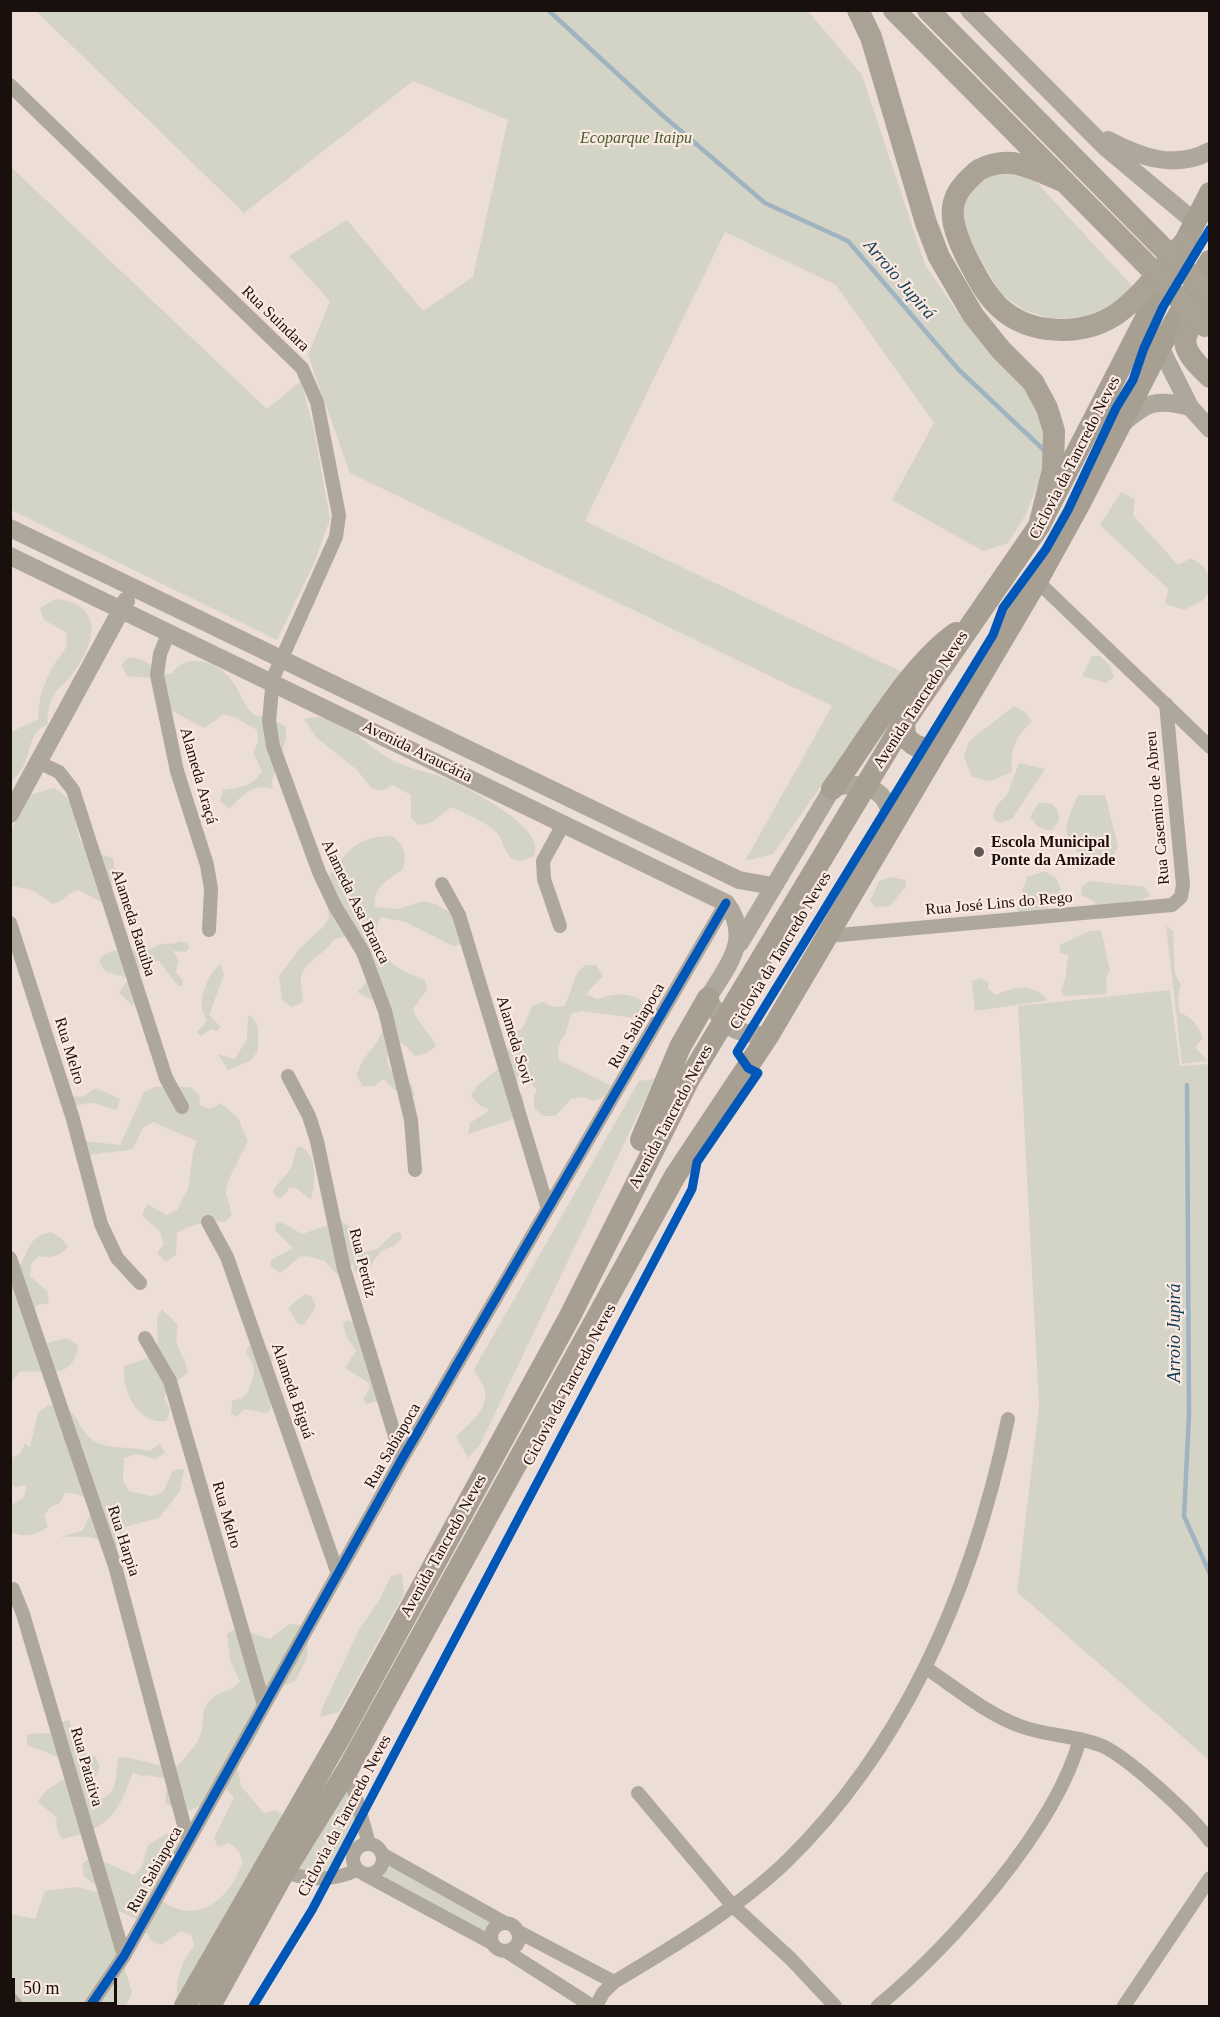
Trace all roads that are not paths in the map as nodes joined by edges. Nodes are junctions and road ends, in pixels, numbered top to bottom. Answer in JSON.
{"nodes":[{"id":1,"x":858,"y":10,"type":"edge"},
{"id":2,"x":894,"y":10,"type":"edge"},
{"id":3,"x":928,"y":10,"type":"edge"},
{"id":4,"x":969,"y":10,"type":"edge"},
{"id":5,"x":10,"y":85,"type":"edge"},
{"id":6,"x":1090,"y":130,"type":"junction"},
{"id":7,"x":1209,"y":151,"type":"edge"},
{"id":8,"x":1065,"y":182,"type":"junction"},
{"id":9,"x":1209,"y":193,"type":"edge"},
{"id":10,"x":1194,"y":222,"type":"junction"},
{"id":11,"x":1184,"y":243,"type":"junction"},
{"id":12,"x":1209,"y":261,"type":"edge"},
{"id":13,"x":1209,"y":296,"type":"edge"},
{"id":14,"x":1207,"y":328,"type":"edge"},
{"id":15,"x":1160,"y":348,"type":"junction"},
{"id":16,"x":1209,"y":377,"type":"edge"},
{"id":17,"x":1190,"y":407,"type":"junction"},
{"id":18,"x":1118,"y":428,"type":"junction"},
{"id":19,"x":1209,"y":429,"type":"edge"},
{"id":20,"x":1039,"y":525,"type":"junction"},
{"id":21,"x":10,"y":528,"type":"edge"},
{"id":22,"x":10,"y":556,"type":"edge"},
{"id":23,"x":1037,"y":581,"type":"junction"},
{"id":24,"x":132,"y":589,"type":"junction"},
{"id":25,"x":121,"y":610,"type":"junction"},
{"id":26,"x":972,"y":622,"type":"junction"},
{"id":27,"x":169,"y":632,"type":"junction"},
{"id":28,"x":281,"y":655,"type":"junction"},
{"id":29,"x":272,"y":682,"type":"junction"},
{"id":30,"x":1166,"y":704,"type":"junction"},
{"id":31,"x":904,"y":722,"type":"junction"},
{"id":32,"x":939,"y":747,"type":"junction"},
{"id":33,"x":1209,"y":747,"type":"edge"},
{"id":34,"x":38,"y":762,"type":"junction"},
{"id":35,"x":865,"y":786,"type":"junction"},
{"id":36,"x":832,"y":789,"type":"junction"},
{"id":37,"x":10,"y":814,"type":"edge"},
{"id":38,"x":564,"y":823,"type":"junction"},
{"id":39,"x":893,"y":825,"type":"junction"},
{"id":40,"x":442,"y":884,"type":"dead end"},
{"id":41,"x":772,"y":886,"type":"junction"},
{"id":42,"x":726,"y":903,"type":"junction"},
{"id":43,"x":1172,"y":905,"type":"joint"},
{"id":44,"x":10,"y":924,"type":"edge"},
{"id":45,"x":560,"y":926,"type":"dead end"},
{"id":46,"x":209,"y":930,"type":"dead end"},
{"id":47,"x":828,"y":936,"type":"junction"},
{"id":48,"x":735,"y":953,"type":"junction"},
{"id":49,"x":708,"y":998,"type":"junction"},
{"id":50,"x":722,"y":1023,"type":"junction"},
{"id":51,"x":768,"y":1036,"type":"junction"},
{"id":52,"x":288,"y":1076,"type":"dead end"},
{"id":53,"x":182,"y":1107,"type":"dead end"},
{"id":54,"x":415,"y":1170,"type":"dead end"},
{"id":55,"x":548,"y":1209,"type":"junction"},
{"id":56,"x":208,"y":1222,"type":"dead end"},
{"id":57,"x":602,"y":1254,"type":"junction"},
{"id":58,"x":10,"y":1258,"type":"edge"},
{"id":59,"x":140,"y":1283,"type":"dead end"},
{"id":60,"x":145,"y":1338,"type":"dead end"},
{"id":61,"x":1008,"y":1419,"type":"dead end"},
{"id":62,"x":402,"y":1459,"type":"junction"},
{"id":63,"x":338,"y":1574,"type":"junction"},
{"id":64,"x":13,"y":1589,"type":"dead end"},
{"id":65,"x":926,"y":1668,"type":"junction"},
{"id":66,"x":264,"y":1705,"type":"junction"},
{"id":67,"x":1080,"y":1740,"type":"junction"},
{"id":68,"x":348,"y":1769,"type":"junction"},
{"id":69,"x":638,"y":1793,"type":"dead end"},
{"id":70,"x":188,"y":1840,"type":"junction"},
{"id":71,"x":1209,"y":1841,"type":"edge"},
{"id":72,"x":369,"y":1844,"type":"junction"},
{"id":73,"x":382,"y":1854,"type":"junction"},
{"id":74,"x":284,"y":1872,"type":"junction"},
{"id":75,"x":360,"y":1872,"type":"junction"},
{"id":76,"x":1209,"y":1878,"type":"edge"},
{"id":77,"x":732,"y":1905,"type":"junction"},
{"id":78,"x":506,"y":1923,"type":"junction"},
{"id":79,"x":518,"y":1931,"type":"junction"},
{"id":80,"x":492,"y":1943,"type":"junction"},
{"id":81,"x":506,"y":1950,"type":"junction"},
{"id":82,"x":124,"y":1956,"type":"junction"},
{"id":83,"x":614,"y":1982,"type":"junction"},
{"id":84,"x":10,"y":1998,"type":"edge"},
{"id":85,"x":17,"y":2007,"type":"edge"},
{"id":86,"x":90,"y":2007,"type":"edge"},
{"id":87,"x":185,"y":2007,"type":"edge"},
{"id":88,"x":210,"y":2007,"type":"edge"},
{"id":89,"x":594,"y":2007,"type":"edge"},
{"id":90,"x":836,"y":2007,"type":"edge"},
{"id":91,"x":878,"y":2007,"type":"edge"},
{"id":92,"x":1124,"y":2007,"type":"edge"}],
"edges":[{"from":1,"to":20,"type":"highway"},
{"from":2,"to":8,"type":"highway"},
{"from":3,"to":13,"type":"highway","bridge":true},
{"from":4,"to":6,"type":"street"},
{"from":5,"to":28,"type":"street","name":"Rua Suindara"},
{"from":6,"to":7,"type":"street"},
{"from":6,"to":10,"type":"street"},
{"from":8,"to":11,"type":"highway"},
{"from":8,"to":14,"type":"highway","bridge":true},
{"from":9,"to":10,"type":"main road","name":"Avenida Tancredo Neves"},
{"from":10,"to":11,"type":"main road","name":"Avenida Tancredo Neves"},
{"from":11,"to":20,"type":"main road","name":"Avenida Tancredo Neves"},
{"from":12,"to":15,"type":"main road","name":"Avenida Tancredo Neves"},
{"from":13,"to":16,"type":"highway"},
{"from":15,"to":17,"type":"street"},
{"from":15,"to":18,"type":"main road","name":"Avenida Tancredo Neves"},
{"from":17,"to":18,"type":"street"},
{"from":17,"to":19,"type":"street"},
{"from":18,"to":23,"type":"main road","name":"Avenida Tancredo Neves"},
{"from":20,"to":26,"type":"main road","name":"Avenida Tancredo Neves"},
{"from":21,"to":24,"type":"street","name":"Avenida Araucária"},
{"from":22,"to":25,"type":"street","name":"Avenida Araucária"},
{"from":23,"to":30,"type":"street"},
{"from":23,"to":32,"type":"main road","name":"Avenida Tancredo Neves"},
{"from":24,"to":25,"type":"street"},
{"from":24,"to":28,"type":"street","name":"Avenida Araucária"},
{"from":25,"to":27,"type":"street","name":"Avenida Araucária"},
{"from":25,"to":34,"type":"street"},
{"from":26,"to":31,"type":"main road","name":"Avenida Tancredo Neves"},
{"from":26,"to":36,"type":"main road"},
{"from":27,"to":29,"type":"street","name":"Avenida Araucária"},
{"from":27,"to":46,"type":"street","name":"Alameda Araçá"},
{"from":28,"to":29,"type":"street","name":"Alameda Asa Branca"},
{"from":28,"to":41,"type":"street","name":"Avenida Araucária"},
{"from":29,"to":38,"type":"street","name":"Avenida Araucária"},
{"from":29,"to":54,"type":"street","name":"Alameda Asa Branca"},
{"from":30,"to":33,"type":"street"},
{"from":30,"to":43,"type":"street","name":"Rua Casemiro de Abreu"},
{"from":31,"to":32,"type":"main road"},
{"from":31,"to":35,"type":"main road","name":"Avenida Tancredo Neves"},
{"from":32,"to":39,"type":"main road","name":"Avenida Tancredo Neves"},
{"from":34,"to":37,"type":"street"},
{"from":34,"to":53,"type":"street","name":"Alameda Batuiba"},
{"from":35,"to":36,"type":"street"},
{"from":35,"to":39,"type":"street"},
{"from":35,"to":50,"type":"main road","name":"Avenida Tancredo Neves"},
{"from":36,"to":41,"type":"street"},
{"from":38,"to":42,"type":"street","name":"Avenida Araucária"},
{"from":38,"to":45,"type":"street"},
{"from":39,"to":47,"type":"main road","name":"Avenida Tancredo Neves"},
{"from":40,"to":55,"type":"street","name":"Alameda Sovi"},
{"from":41,"to":48,"type":"street"},
{"from":42,"to":48,"type":"street"},
{"from":42,"to":55,"type":"street","name":"Rua Sabiapoca"},
{"from":43,"to":47,"type":"street","name":"Rua José Lins do Rego"},
{"from":44,"to":59,"type":"street","name":"Rua Melro"},
{"from":47,"to":51,"type":"main road","name":"Avenida Tancredo Neves"},
{"from":48,"to":49,"type":"street"},
{"from":49,"to":50,"type":"street"},
{"from":49,"to":57,"type":"main road"},
{"from":50,"to":51,"type":"street"},
{"from":50,"to":57,"type":"main road","name":"Avenida Tancredo Neves"},
{"from":51,"to":68,"type":"main road","name":"Avenida Tancredo Neves"},
{"from":52,"to":62,"type":"street","name":"Rua Perdiz"},
{"from":55,"to":62,"type":"street","name":"Rua Sabiapoca"},
{"from":56,"to":63,"type":"street","name":"Alameda Biguá"},
{"from":57,"to":87,"type":"main road","name":"Avenida Tancredo Neves"},
{"from":58,"to":70,"type":"street","name":"Rua Harpia"},
{"from":60,"to":66,"type":"street","name":"Rua Melro"},
{"from":61,"to":65,"type":"street"},
{"from":62,"to":63,"type":"street","name":"Rua Sabiapoca"},
{"from":63,"to":66,"type":"street","name":"Rua Sabiapoca"},
{"from":64,"to":82,"type":"street","name":"Rua Patativa"},
{"from":65,"to":67,"type":"street"},
{"from":65,"to":77,"type":"street"},
{"from":66,"to":70,"type":"street","name":"Rua Sabiapoca"},
{"from":67,"to":71,"type":"street"},
{"from":67,"to":91,"type":"street"},
{"from":68,"to":72,"type":"street"},
{"from":68,"to":74,"type":"main road","name":"Avenida Tancredo Neves"},
{"from":69,"to":77,"type":"street"},
{"from":70,"to":82,"type":"street","name":"Rua Sabiapoca"},
{"from":72,"to":73,"type":"street"},
{"from":72,"to":75,"type":"street"},
{"from":73,"to":75,"type":"street"},
{"from":73,"to":78,"type":"street"},
{"from":74,"to":75,"type":"street"},
{"from":74,"to":88,"type":"main road","name":"Avenida Tancredo Neves"},
{"from":75,"to":80,"type":"street"},
{"from":76,"to":92,"type":"street"},
{"from":77,"to":83,"type":"street"},
{"from":77,"to":90,"type":"street"},
{"from":78,"to":79,"type":"street"},
{"from":78,"to":80,"type":"street"},
{"from":79,"to":81,"type":"street"},
{"from":79,"to":83,"type":"street"},
{"from":80,"to":81,"type":"street"},
{"from":81,"to":89,"type":"street"},
{"from":82,"to":86,"type":"street","name":"Rua Sabiapoca"},
{"from":83,"to":89,"type":"street"},
{"from":84,"to":85,"type":"street"}]}
